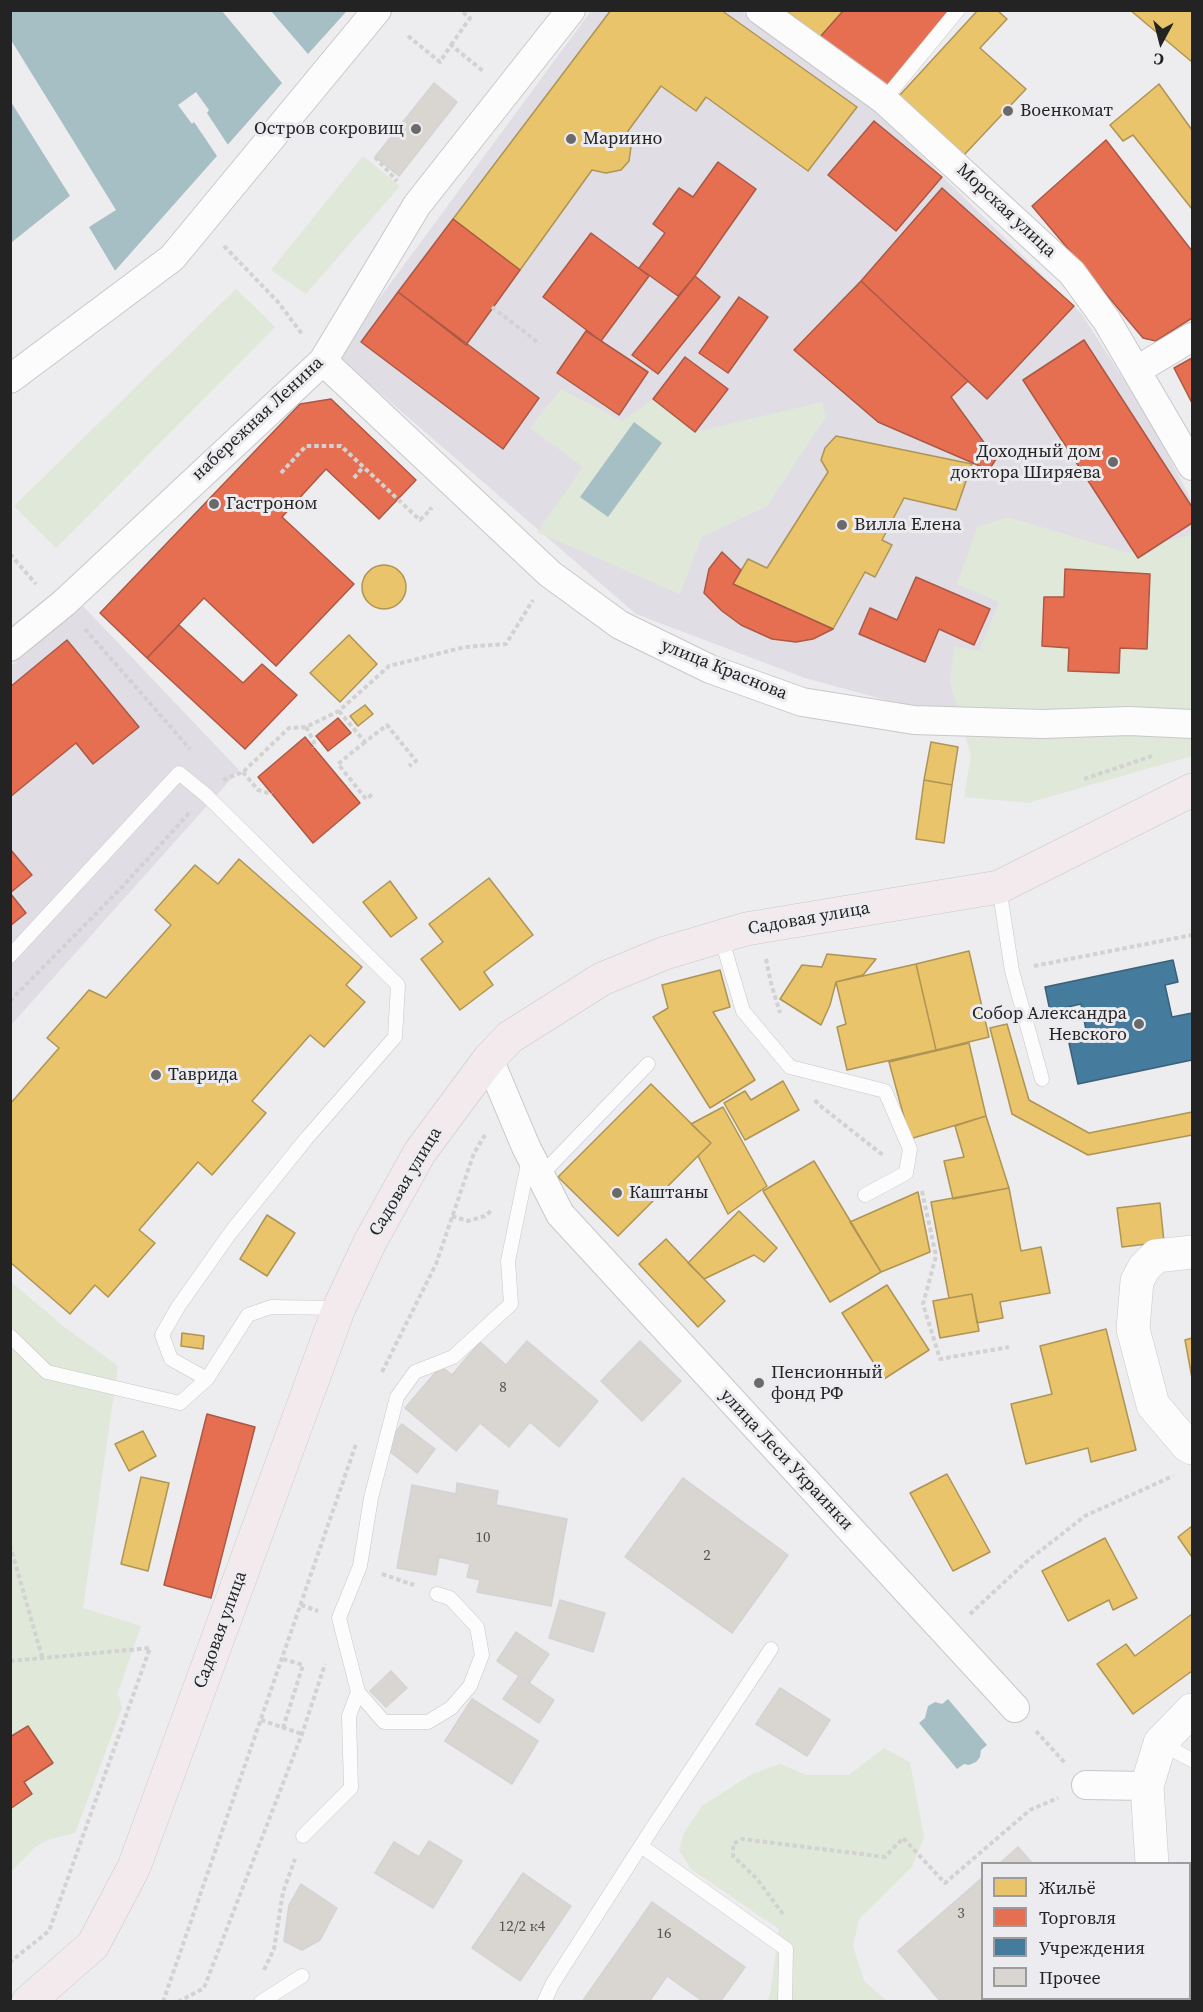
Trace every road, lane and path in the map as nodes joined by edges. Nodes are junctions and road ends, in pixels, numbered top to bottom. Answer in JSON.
{"nodes":[{"id":1,"x":377,"y":10,"type":"edge"},
{"id":2,"x":460,"y":10,"type":"edge"},
{"id":3,"x":571,"y":10,"type":"edge"},
{"id":4,"x":759,"y":10,"type":"edge"},
{"id":5,"x":958,"y":10,"type":"edge"},
{"id":6,"x":408,"y":36,"type":"dead end"},
{"id":7,"x":451,"y":45,"type":"junction"},
{"id":8,"x":507,"y":91,"type":"junction"},
{"id":9,"x":884,"y":100,"type":"junction"},
{"id":10,"x":237,"y":260,"type":"dead end"},
{"id":11,"x":278,"y":302,"type":"dead end"},
{"id":12,"x":492,"y":307,"type":"dead end"},
{"id":13,"x":1192,"y":337,"type":"edge"},
{"id":14,"x":540,"y":344,"type":"dead end"},
{"id":15,"x":323,"y":361,"type":"junction"},
{"id":16,"x":1137,"y":370,"type":"junction"},
{"id":17,"x":10,"y":379,"type":"edge"},
{"id":18,"x":1192,"y":466,"type":"edge"},
{"id":19,"x":363,"y":467,"type":"junction"},
{"id":20,"x":281,"y":473,"type":"dead end"},
{"id":21,"x":354,"y":478,"type":"dead end"},
{"id":22,"x":420,"y":520,"type":"dead end"},
{"id":23,"x":550,"y":574,"type":"junction"},
{"id":24,"x":10,"y":647,"type":"edge"},
{"id":25,"x":118,"y":665,"type":"dead end"},
{"id":26,"x":339,"y":711,"type":"junction"},
{"id":27,"x":1192,"y":724,"type":"edge"},
{"id":28,"x":306,"y":727,"type":"junction"},
{"id":29,"x":365,"y":742,"type":"junction"},
{"id":30,"x":314,"y":748,"type":"dead end"},
{"id":31,"x":1160,"y":753,"type":"dead end"},
{"id":32,"x":195,"y":755,"type":"dead end"},
{"id":33,"x":409,"y":766,"type":"dead end"},
{"id":34,"x":243,"y":772,"type":"junction"},
{"id":35,"x":1084,"y":778,"type":"dead end"},
{"id":36,"x":1192,"y":790,"type":"edge"},
{"id":37,"x":272,"y":794,"type":"dead end"},
{"id":38,"x":373,"y":794,"type":"dead end"},
{"id":39,"x":206,"y":795,"type":"junction"},
{"id":40,"x":999,"y":887,"type":"junction"},
{"id":41,"x":1192,"y":935,"type":"edge"},
{"id":42,"x":721,"y":937,"type":"junction"},
{"id":43,"x":765,"y":950,"type":"dead end"},
{"id":44,"x":10,"y":956,"type":"edge"},
{"id":45,"x":1012,"y":971,"type":"junction"},
{"id":46,"x":771,"y":983,"type":"dead end"},
{"id":47,"x":10,"y":1001,"type":"edge"},
{"id":48,"x":489,"y":1059,"type":"junction"},
{"id":49,"x":648,"y":1064,"type":"dead end"},
{"id":50,"x":1042,"y":1079,"type":"dead end"},
{"id":51,"x":818,"y":1104,"type":"dead end"},
{"id":52,"x":485,"y":1133,"type":"dead end"},
{"id":53,"x":535,"y":1165,"type":"junction"},
{"id":54,"x":906,"y":1173,"type":"junction"},
{"id":55,"x":920,"y":1183,"type":"dead end"},
{"id":56,"x":865,"y":1195,"type":"dead end"},
{"id":57,"x":1192,"y":1252,"type":"edge"},
{"id":58,"x":339,"y":1308,"type":"junction"},
{"id":59,"x":10,"y":1336,"type":"edge"},
{"id":60,"x":1009,"y":1347,"type":"dead end"},
{"id":61,"x":207,"y":1379,"type":"junction"},
{"id":62,"x":378,"y":1380,"type":"dead end"},
{"id":63,"x":359,"y":1436,"type":"dead end"},
{"id":64,"x":1190,"y":1447,"type":"edge"},
{"id":65,"x":10,"y":1545,"type":"edge"},
{"id":66,"x":360,"y":1566,"type":"junction"},
{"id":67,"x":437,"y":1594,"type":"joint"},
{"id":68,"x":339,"y":1618,"type":"junction"},
{"id":69,"x":947,"y":1635,"type":"junction"},
{"id":70,"x":771,"y":1649,"type":"dead end"},
{"id":71,"x":42,"y":1657,"type":"junction"},
{"id":72,"x":283,"y":1659,"type":"junction"},
{"id":73,"x":10,"y":1661,"type":"edge"},
{"id":74,"x":358,"y":1692,"type":"junction"},
{"id":75,"x":1015,"y":1708,"type":"joint"},
{"id":76,"x":1192,"y":1710,"type":"edge"},
{"id":77,"x":261,"y":1720,"type":"junction"},
{"id":78,"x":283,"y":1728,"type":"junction"},
{"id":79,"x":302,"y":1734,"type":"junction"},
{"id":80,"x":1160,"y":1743,"type":"junction"},
{"id":81,"x":1192,"y":1761,"type":"edge"},
{"id":82,"x":1086,"y":1785,"type":"junction"},
{"id":83,"x":1147,"y":1785,"type":"junction"},
{"id":84,"x":303,"y":1836,"type":"joint"},
{"id":85,"x":641,"y":1846,"type":"junction"},
{"id":86,"x":1152,"y":1862,"type":"edge"},
{"id":87,"x":786,"y":1949,"type":"junction"},
{"id":88,"x":10,"y":1962,"type":"edge"},
{"id":89,"x":302,"y":1976,"type":"dead end"},
{"id":90,"x":258,"y":1980,"type":"dead end"},
{"id":91,"x":28,"y":2001,"type":"edge"},
{"id":92,"x":163,"y":2001,"type":"edge"},
{"id":93,"x":178,"y":2001,"type":"edge"},
{"id":94,"x":261,"y":2001,"type":"edge"},
{"id":95,"x":544,"y":2001,"type":"edge"},
{"id":96,"x":785,"y":2001,"type":"edge"}],
"edges":[{"from":1,"to":17,"type":"street"},
{"from":2,"to":7,"type":"path"},
{"from":3,"to":8,"type":"street","name":"набережная Ленина"},
{"from":4,"to":9,"type":"street","name":"Морская улица"},
{"from":5,"to":9,"type":"lane"},
{"from":6,"to":7,"type":"path"},
{"from":7,"to":8,"type":"path"},
{"from":8,"to":15,"type":"street","name":"набережная Ленина"},
{"from":9,"to":16,"type":"street","name":"Морская улица"},
{"from":10,"to":11,"type":"path"},
{"from":12,"to":14,"type":"path"},
{"from":13,"to":16,"type":"street"},
{"from":15,"to":23,"type":"street","name":"улица Краснова"},
{"from":15,"to":24,"type":"street","name":"набережная Ленина"},
{"from":16,"to":18,"type":"street","name":"Морская улица"},
{"from":19,"to":20,"type":"path"},
{"from":19,"to":21,"type":"path"},
{"from":19,"to":22,"type":"path"},
{"from":23,"to":26,"type":"path"},
{"from":23,"to":27,"type":"street","name":"улица Краснова"},
{"from":25,"to":32,"type":"path"},
{"from":26,"to":28,"type":"path"},
{"from":26,"to":29,"type":"path"},
{"from":28,"to":30,"type":"path"},
{"from":28,"to":34,"type":"path"},
{"from":29,"to":33,"type":"path"},
{"from":29,"to":38,"type":"path"},
{"from":31,"to":35,"type":"path"},
{"from":34,"to":37,"type":"path"},
{"from":34,"to":39,"type":"path"},
{"from":36,"to":40,"type":"main road","name":"Садовая улица"},
{"from":39,"to":44,"type":"lane"},
{"from":39,"to":47,"type":"path"},
{"from":39,"to":61,"type":"lane"},
{"from":40,"to":42,"type":"main road","name":"Садовая улица"},
{"from":40,"to":45,"type":"lane"},
{"from":41,"to":45,"type":"path"},
{"from":42,"to":48,"type":"main road","name":"Садовая улица"},
{"from":42,"to":54,"type":"lane"},
{"from":43,"to":46,"type":"path"},
{"from":45,"to":50,"type":"lane"},
{"from":48,"to":53,"type":"street","name":"улица Леси Украинки"},
{"from":48,"to":58,"type":"main road","name":"Садовая улица"},
{"from":49,"to":53,"type":"lane"},
{"from":51,"to":54,"type":"path"},
{"from":52,"to":62,"type":"path"},
{"from":53,"to":66,"type":"lane"},
{"from":53,"to":69,"type":"street","name":"улица Леси Украинки"},
{"from":54,"to":56,"type":"lane"},
{"from":55,"to":60,"type":"path"},
{"from":57,"to":64,"type":"street"},
{"from":58,"to":61,"type":"lane"},
{"from":58,"to":91,"type":"main road","name":"Садовая улица"},
{"from":59,"to":61,"type":"lane"},
{"from":63,"to":72,"type":"path"},
{"from":64,"to":69,"type":"path"},
{"from":65,"to":71,"type":"path"},
{"from":66,"to":67,"type":"path"},
{"from":66,"to":68,"type":"lane"},
{"from":67,"to":74,"type":"lane"},
{"from":68,"to":74,"type":"lane"},
{"from":68,"to":79,"type":"path"},
{"from":69,"to":75,"type":"street","name":"улица Леси Украинки"},
{"from":70,"to":85,"type":"lane"},
{"from":71,"to":73,"type":"path"},
{"from":71,"to":88,"type":"path"},
{"from":72,"to":77,"type":"path"},
{"from":72,"to":78,"type":"path"},
{"from":74,"to":84,"type":"lane"},
{"from":75,"to":82,"type":"path"},
{"from":76,"to":80,"type":"street"},
{"from":77,"to":78,"type":"path"},
{"from":77,"to":92,"type":"path"},
{"from":78,"to":79,"type":"path"},
{"from":79,"to":93,"type":"path"},
{"from":80,"to":81,"type":"lane"},
{"from":80,"to":83,"type":"street"},
{"from":82,"to":83,"type":"street"},
{"from":82,"to":87,"type":"path"},
{"from":83,"to":86,"type":"street"},
{"from":84,"to":90,"type":"path"},
{"from":85,"to":87,"type":"lane"},
{"from":85,"to":95,"type":"lane"},
{"from":87,"to":96,"type":"lane"},
{"from":89,"to":94,"type":"lane"}]}
